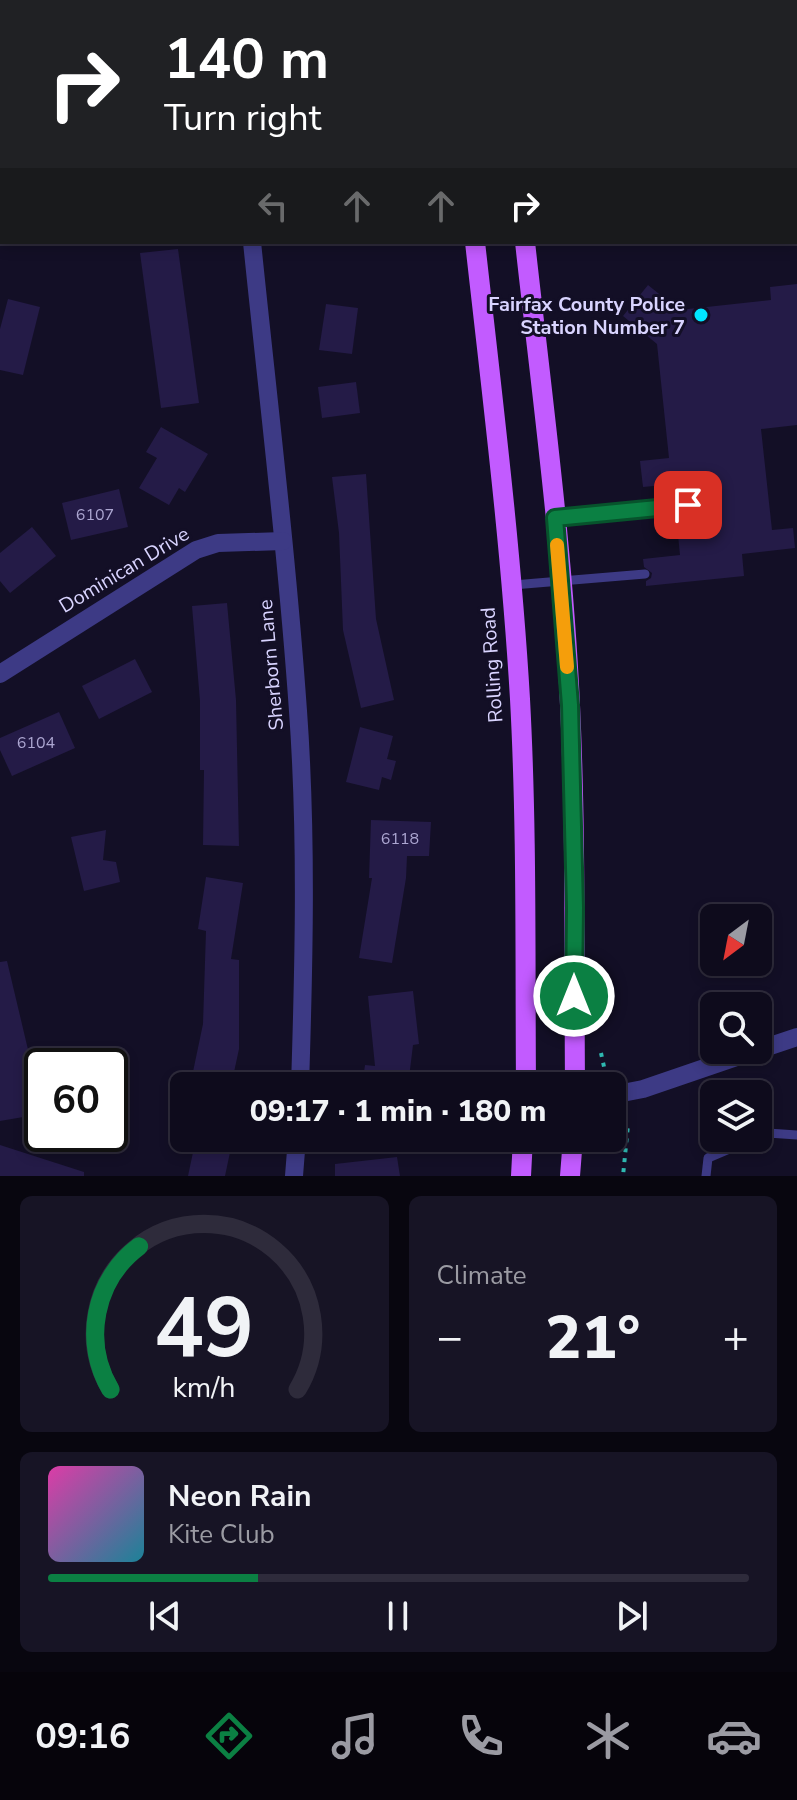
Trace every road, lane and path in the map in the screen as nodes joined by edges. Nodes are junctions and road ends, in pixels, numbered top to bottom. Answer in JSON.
{"nodes":[{"id":1,"x":252,"y":244,"type":"edge"},
{"id":2,"x":475,"y":244,"type":"edge"},
{"id":3,"x":525,"y":244,"type":"edge"},
{"id":4,"x":688,"y":505,"type":"dead end"},
{"id":5,"x":555,"y":518,"type":"junction"},
{"id":6,"x":283,"y":541,"type":"junction"},
{"id":7,"x":645,"y":574,"type":"dead end"},
{"id":8,"x":560,"y":581,"type":"junction"},
{"id":9,"x":511,"y":585,"type":"junction"},
{"id":10,"x":0,"y":674,"type":"edge"},
{"id":11,"x":797,"y":1037,"type":"edge"},
{"id":12,"x":772,"y":1045,"type":"edge"},
{"id":13,"x":601,"y":1053,"type":"dead end"},
{"id":14,"x":717,"y":1064,"type":"edge"},
{"id":15,"x":300,"y":1072,"type":"edge"},
{"id":16,"x":526,"y":1072,"type":"edge"},
{"id":17,"x":575,"y":1072,"type":"edge"},
{"id":18,"x":604,"y":1072,"type":"edge"},
{"id":19,"x":626,"y":1092,"type":"edge"},
{"id":20,"x":626,"y":1126,"type":"edge"},
{"id":21,"x":772,"y":1133,"type":"edge"},
{"id":22,"x":797,"y":1135,"type":"edge"},
{"id":23,"x":626,"y":1145,"type":"edge"},
{"id":24,"x":296,"y":1152,"type":"edge"},
{"id":25,"x":522,"y":1152,"type":"edge"},
{"id":26,"x":572,"y":1152,"type":"edge"},
{"id":27,"x":625,"y":1152,"type":"edge"},
{"id":28,"x":722,"y":1152,"type":"edge"},
{"id":29,"x":294,"y":1176,"type":"edge"},
{"id":30,"x":521,"y":1176,"type":"edge"},
{"id":31,"x":570,"y":1176,"type":"edge"},
{"id":32,"x":623,"y":1176,"type":"edge"},
{"id":33,"x":706,"y":1176,"type":"edge"}],
"edges":[{"from":1,"to":6,"type":"street","name":"Sherborn Lane"},
{"from":2,"to":9,"type":"main road","name":"Rolling Road"},
{"from":3,"to":5,"type":"main road"},
{"from":4,"to":5,"type":"lane"},
{"from":5,"to":8,"type":"main road"},
{"from":6,"to":10,"type":"street","name":"Dominican Drive"},
{"from":6,"to":15,"type":"street","name":"Sherborn Lane"},
{"from":7,"to":8,"type":"lane"},
{"from":8,"to":9,"type":"lane"},
{"from":8,"to":17,"type":"main road"},
{"from":9,"to":16,"type":"main road","name":"Rolling Road"},
{"from":11,"to":12,"type":"street"},
{"from":13,"to":18,"type":"path"},
{"from":14,"to":19,"type":"street"},
{"from":20,"to":23,"type":"path"},
{"from":21,"to":22,"type":"lane"},
{"from":24,"to":29,"type":"street"},
{"from":25,"to":30,"type":"main road"},
{"from":26,"to":31,"type":"main road"},
{"from":27,"to":32,"type":"path"},
{"from":28,"to":33,"type":"lane"}]}
